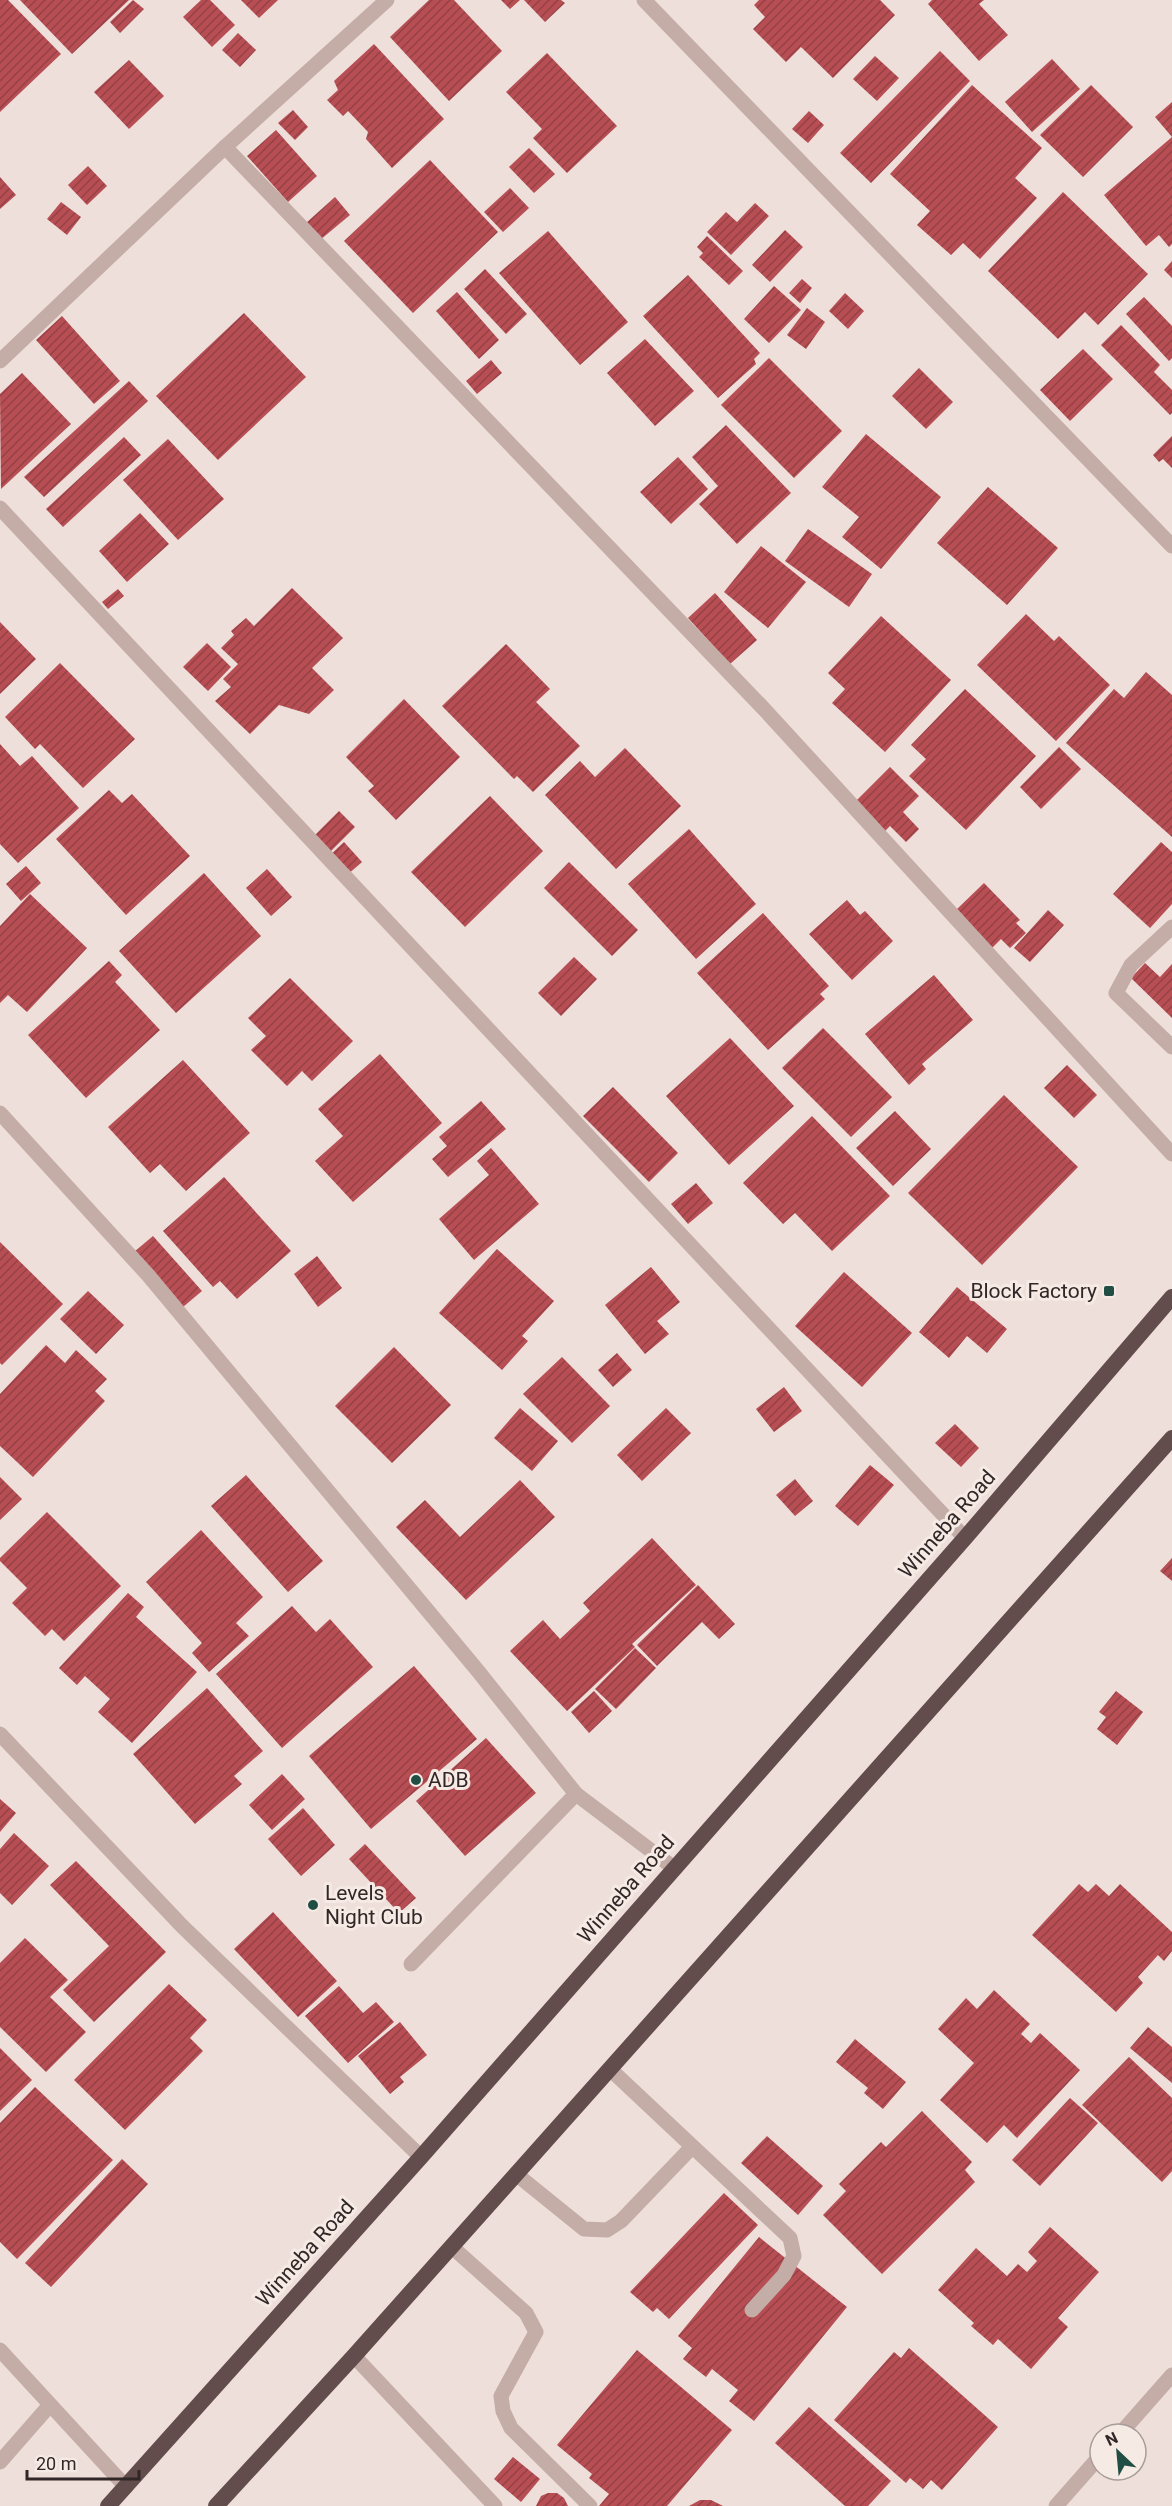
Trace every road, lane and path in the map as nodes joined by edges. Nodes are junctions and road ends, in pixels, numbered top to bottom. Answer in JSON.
{"nodes":[{"id":1,"x":387,"y":0,"type":"edge"},
{"id":2,"x":644,"y":0,"type":"edge"},
{"id":3,"x":225,"y":147,"type":"junction"},
{"id":4,"x":0,"y":361,"type":"edge"},
{"id":5,"x":0,"y":508,"type":"edge"},
{"id":6,"x":1172,"y":546,"type":"edge"},
{"id":7,"x":1172,"y":927,"type":"edge"},
{"id":8,"x":1172,"y":1047,"type":"edge"},
{"id":9,"x":0,"y":1113,"type":"edge"},
{"id":10,"x":1172,"y":1154,"type":"edge"},
{"id":11,"x":1172,"y":1297,"type":"edge"},
{"id":12,"x":1171,"y":1442,"type":"edge"},
{"id":13,"x":964,"y":1538,"type":"junction"},
{"id":14,"x":0,"y":1734,"type":"edge"},
{"id":15,"x":576,"y":1794,"type":"junction"},
{"id":16,"x":674,"y":1868,"type":"junction"},
{"id":17,"x":411,"y":1964,"type":"dead end"},
{"id":18,"x":610,"y":2069,"type":"junction"},
{"id":19,"x":692,"y":2147,"type":"junction"},
{"id":20,"x":421,"y":2157,"type":"junction"},
{"id":21,"x":516,"y":2174,"type":"junction"},
{"id":22,"x":452,"y":2247,"type":"junction"},
{"id":23,"x":752,"y":2310,"type":"dead end"},
{"id":24,"x":0,"y":2350,"type":"edge"},
{"id":25,"x":354,"y":2356,"type":"junction"},
{"id":26,"x":1172,"y":2375,"type":"edge"},
{"id":27,"x":49,"y":2406,"type":"junction"},
{"id":28,"x":1131,"y":2422,"type":"edge"},
{"id":29,"x":0,"y":2462,"type":"edge"},
{"id":30,"x":1088,"y":2470,"type":"edge"},
{"id":31,"x":126,"y":2487,"type":"junction"},
{"id":32,"x":108,"y":2506,"type":"edge"},
{"id":33,"x":216,"y":2506,"type":"edge"},
{"id":34,"x":495,"y":2506,"type":"edge"},
{"id":35,"x":590,"y":2506,"type":"edge"},
{"id":36,"x":1056,"y":2506,"type":"edge"}],
"edges":[{"from":1,"to":3,"type":"street"},
{"from":2,"to":6,"type":"street"},
{"from":3,"to":4,"type":"street"},
{"from":3,"to":10,"type":"street"},
{"from":5,"to":13,"type":"street"},
{"from":7,"to":8,"type":"street"},
{"from":9,"to":15,"type":"street"},
{"from":11,"to":13,"type":"highway","name":"Winneba Road"},
{"from":12,"to":18,"type":"highway"},
{"from":13,"to":16,"type":"highway","name":"Winneba Road"},
{"from":14,"to":20,"type":"street"},
{"from":15,"to":16,"type":"street"},
{"from":15,"to":17,"type":"street"},
{"from":16,"to":20,"type":"highway","name":"Winneba Road"},
{"from":18,"to":19,"type":"street"},
{"from":18,"to":21,"type":"highway"},
{"from":19,"to":21,"type":"street"},
{"from":19,"to":23,"type":"street"},
{"from":20,"to":31,"type":"highway","name":"Winneba Road"},
{"from":21,"to":22,"type":"highway"},
{"from":22,"to":25,"type":"highway"},
{"from":22,"to":35,"type":"street"},
{"from":24,"to":27,"type":"street"},
{"from":25,"to":33,"type":"highway"},
{"from":25,"to":34,"type":"street"},
{"from":26,"to":28,"type":"street"},
{"from":27,"to":29,"type":"street"},
{"from":27,"to":31,"type":"street"},
{"from":30,"to":36,"type":"street"},
{"from":31,"to":32,"type":"highway","name":"Winneba Road"}]}
